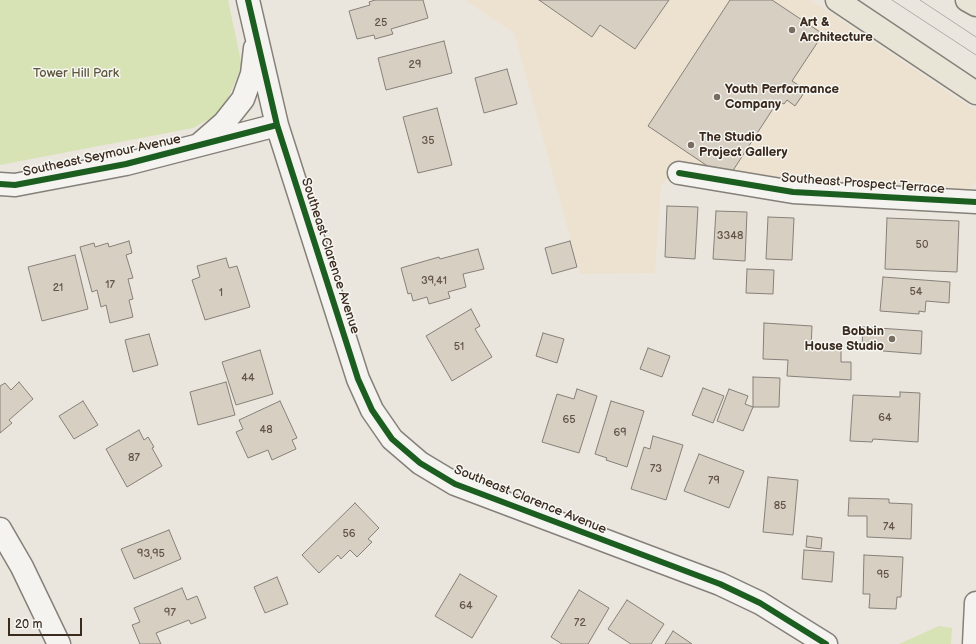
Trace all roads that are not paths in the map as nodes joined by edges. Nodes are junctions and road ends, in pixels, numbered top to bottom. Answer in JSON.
{"nodes":[{"id":1,"x":248,"y":0,"type":"edge"},
{"id":2,"x":837,"y":0,"type":"edge"},
{"id":3,"x":967,"y":0,"type":"edge"},
{"id":4,"x":976,"y":5,"type":"edge"},
{"id":5,"x":257,"y":35,"type":"junction"},
{"id":6,"x":976,"y":93,"type":"edge"},
{"id":7,"x":277,"y":125,"type":"junction"},
{"id":8,"x":197,"y":147,"type":"junction"},
{"id":9,"x":679,"y":173,"type":"dead end"},
{"id":10,"x":0,"y":184,"type":"edge"},
{"id":11,"x":976,"y":202,"type":"edge"},
{"id":12,"x":0,"y":529,"type":"edge"},
{"id":13,"x":976,"y":603,"type":"edge"},
{"id":14,"x":59,"y":644,"type":"edge"},
{"id":15,"x":826,"y":644,"type":"edge"},
{"id":16,"x":974,"y":644,"type":"edge"}],
"edges":[{"from":1,"to":5,"type":"street","name":"Southeast Clarence Avenue"},
{"from":2,"to":6,"type":"main road"},
{"from":3,"to":4,"type":"main road"},
{"from":5,"to":7,"type":"street","name":"Southeast Clarence Avenue"},
{"from":5,"to":8,"type":"street","name":"Southeast Seymour Avenue"},
{"from":7,"to":8,"type":"street","name":"Southeast Seymour Avenue"},
{"from":7,"to":15,"type":"street","name":"Southeast Clarence Avenue"},
{"from":8,"to":10,"type":"street","name":"Southeast Seymour Avenue"},
{"from":9,"to":11,"type":"street","name":"Southeast Prospect Terrace"},
{"from":12,"to":14,"type":"street"},
{"from":13,"to":16,"type":"street"}]}
